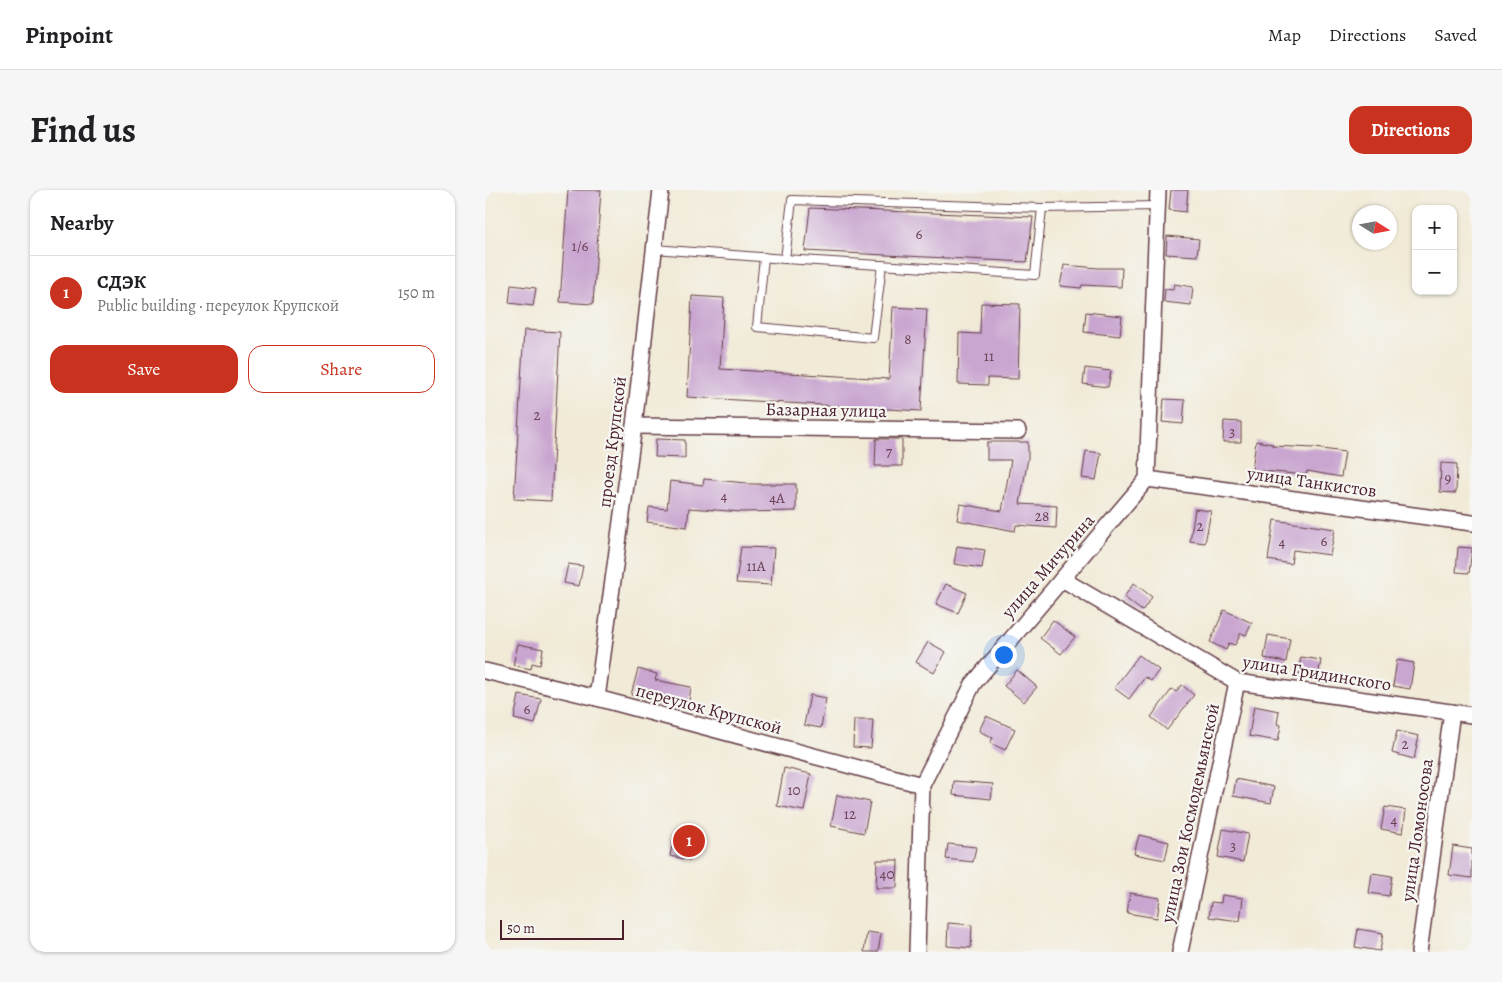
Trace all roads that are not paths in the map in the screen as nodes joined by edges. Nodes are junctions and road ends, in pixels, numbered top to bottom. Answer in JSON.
{"nodes":[{"id":1,"x":661,"y":190,"type":"edge"},
{"id":2,"x":1158,"y":190,"type":"edge"},
{"id":3,"x":1157,"y":206,"type":"junction"},
{"id":4,"x":1043,"y":208,"type":"junction"},
{"id":5,"x":654,"y":249,"type":"junction"},
{"id":6,"x":764,"y":257,"type":"junction"},
{"id":7,"x":785,"y":258,"type":"junction"},
{"id":8,"x":882,"y":265,"type":"junction"},
{"id":9,"x":634,"y":426,"type":"junction"},
{"id":10,"x":1018,"y":431,"type":"dead end"},
{"id":11,"x":1147,"y":479,"type":"junction"},
{"id":12,"x":1472,"y":522,"type":"edge"},
{"id":13,"x":1062,"y":579,"type":"junction"},
{"id":14,"x":485,"y":670,"type":"edge"},
{"id":15,"x":1237,"y":682,"type":"junction"},
{"id":16,"x":597,"y":698,"type":"junction"},
{"id":17,"x":1451,"y":712,"type":"junction"},
{"id":18,"x":1472,"y":714,"type":"edge"},
{"id":19,"x":922,"y":785,"type":"junction"},
{"id":20,"x":917,"y":952,"type":"edge"},
{"id":21,"x":1180,"y":952,"type":"edge"},
{"id":22,"x":1419,"y":952,"type":"edge"}],
"edges":[{"from":1,"to":5,"type":"street","name":"проезд Крупской"},
{"from":2,"to":3,"type":"street"},
{"from":3,"to":4,"type":"lane"},
{"from":3,"to":11,"type":"street"},
{"from":4,"to":7,"type":"lane"},
{"from":4,"to":8,"type":"lane"},
{"from":5,"to":6,"type":"lane"},
{"from":5,"to":9,"type":"street","name":"проезд Крупской"},
{"from":6,"to":7,"type":"lane"},
{"from":6,"to":8,"type":"lane"},
{"from":7,"to":8,"type":"lane"},
{"from":9,"to":10,"type":"street","name":"Базарная улица"},
{"from":9,"to":16,"type":"street","name":"проезд Крупской"},
{"from":11,"to":12,"type":"street","name":"улица Танкистов"},
{"from":11,"to":13,"type":"street","name":"улица Мичурина"},
{"from":13,"to":15,"type":"street","name":"улица Гридинского"},
{"from":13,"to":19,"type":"street","name":"улица Мичурина"},
{"from":14,"to":16,"type":"street","name":"переулок Крупской"},
{"from":15,"to":17,"type":"street","name":"улица Гридинского"},
{"from":15,"to":21,"type":"street","name":"улица Зои Космодемьянской"},
{"from":16,"to":19,"type":"street","name":"переулок Крупской"},
{"from":17,"to":18,"type":"street","name":"улица Гридинского"},
{"from":17,"to":22,"type":"street","name":"улица Ломоносова"},
{"from":19,"to":20,"type":"street","name":"улица Мичурина"}]}
